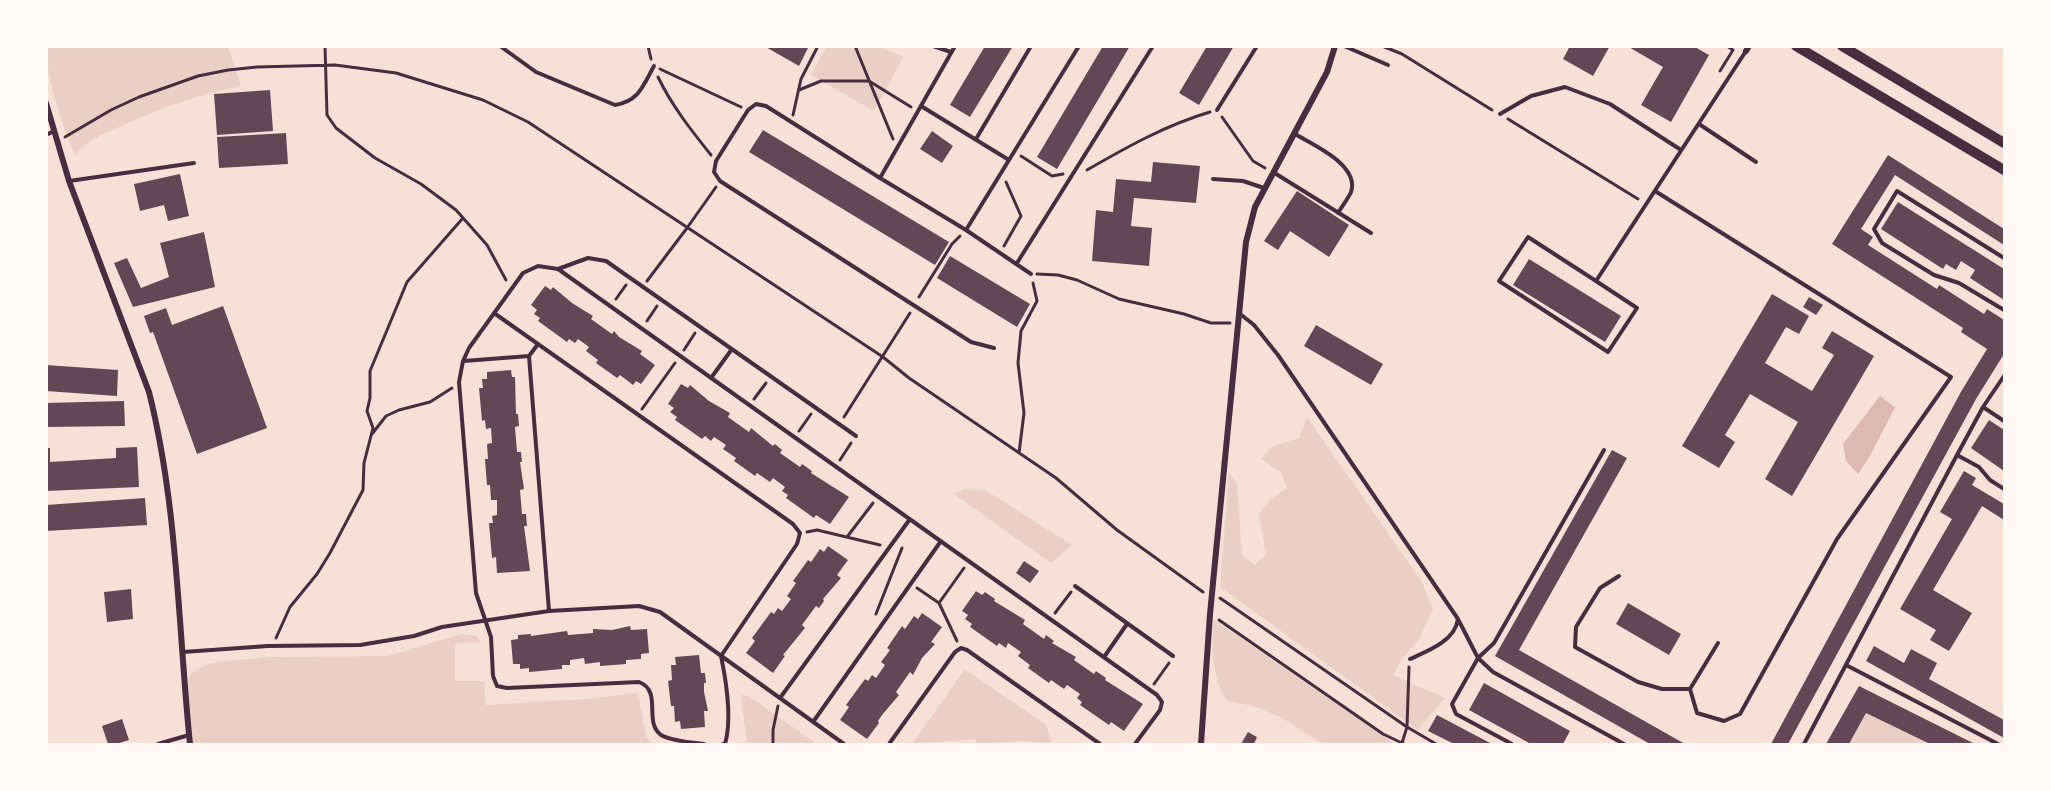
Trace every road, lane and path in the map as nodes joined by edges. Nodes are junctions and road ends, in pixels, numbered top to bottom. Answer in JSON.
{"nodes":[{"id":1,"x":325,"y":46,"type":"edge"},
{"id":2,"x":500,"y":46,"type":"edge"},
{"id":3,"x":648,"y":46,"type":"edge"},
{"id":4,"x":818,"y":46,"type":"edge"},
{"id":5,"x":855,"y":46,"type":"edge"},
{"id":6,"x":933,"y":46,"type":"edge"},
{"id":7,"x":955,"y":46,"type":"edge"},
{"id":8,"x":1031,"y":46,"type":"edge"},
{"id":9,"x":1079,"y":46,"type":"edge"},
{"id":10,"x":1153,"y":46,"type":"edge"},
{"id":11,"x":1257,"y":46,"type":"edge"},
{"id":12,"x":1335,"y":46,"type":"edge"},
{"id":13,"x":1344,"y":46,"type":"edge"},
{"id":14,"x":1382,"y":46,"type":"edge"},
{"id":15,"x":1727,"y":46,"type":"edge"},
{"id":16,"x":1796,"y":46,"type":"edge"},
{"id":17,"x":1842,"y":46,"type":"edge"},
{"id":18,"x":1748,"y":49,"type":"edge"},
{"id":19,"x":1733,"y":50,"type":"dead end"},
{"id":20,"x":951,"y":52,"type":"junction"},
{"id":21,"x":326,"y":65,"type":"junction"},
{"id":22,"x":1388,"y":65,"type":"dead end"},
{"id":23,"x":654,"y":66,"type":"junction"},
{"id":24,"x":869,"y":81,"type":"junction"},
{"id":25,"x":799,"y":90,"type":"junction"},
{"id":26,"x":46,"y":103,"type":"edge"},
{"id":27,"x":921,"y":106,"type":"junction"},
{"id":28,"x":748,"y":110,"type":"junction"},
{"id":29,"x":1217,"y":110,"type":"junction"},
{"id":30,"x":918,"y":112,"type":"junction"},
{"id":31,"x":1500,"y":114,"type":"junction"},
{"id":32,"x":792,"y":122,"type":"junction"},
{"id":33,"x":1699,"y":123,"type":"junction"},
{"id":34,"x":54,"y":131,"type":"junction"},
{"id":35,"x":1295,"y":134,"type":"junction"},
{"id":36,"x":46,"y":135,"type":"edge"},
{"id":37,"x":976,"y":139,"type":"junction"},
{"id":38,"x":57,"y":142,"type":"junction"},
{"id":39,"x":2004,"y":143,"type":"edge"},
{"id":40,"x":897,"y":149,"type":"junction"},
{"id":41,"x":1681,"y":150,"type":"junction"},
{"id":42,"x":1014,"y":152,"type":"junction"},
{"id":43,"x":1009,"y":160,"type":"junction"},
{"id":44,"x":716,"y":161,"type":"junction"},
{"id":45,"x":1756,"y":162,"type":"dead end"},
{"id":46,"x":194,"y":163,"type":"dead end"},
{"id":47,"x":2004,"y":170,"type":"edge"},
{"id":48,"x":1002,"y":172,"type":"junction"},
{"id":49,"x":1272,"y":172,"type":"junction"},
{"id":50,"x":1074,"y":173,"type":"junction"},
{"id":51,"x":880,"y":178,"type":"junction"},
{"id":52,"x":1213,"y":179,"type":"dead end"},
{"id":53,"x":69,"y":181,"type":"junction"},
{"id":54,"x":720,"y":181,"type":"junction"},
{"id":55,"x":1264,"y":188,"type":"junction"},
{"id":56,"x":1655,"y":191,"type":"junction"},
{"id":57,"x":1646,"y":204,"type":"junction"},
{"id":58,"x":1338,"y":213,"type":"junction"},
{"id":59,"x":463,"y":218,"type":"junction"},
{"id":60,"x":687,"y":228,"type":"junction"},
{"id":61,"x":966,"y":230,"type":"junction"},
{"id":62,"x":1371,"y":233,"type":"dead end"},
{"id":63,"x":999,"y":252,"type":"junction"},
{"id":64,"x":2004,"y":258,"type":"edge"},
{"id":65,"x":1017,"y":264,"type":"junction"},
{"id":66,"x":558,"y":269,"type":"junction"},
{"id":67,"x":1031,"y":274,"type":"junction"},
{"id":68,"x":631,"y":278,"type":"junction"},
{"id":69,"x":1596,"y":281,"type":"junction"},
{"id":70,"x":642,"y":286,"type":"junction"},
{"id":71,"x":512,"y":289,"type":"junction"},
{"id":72,"x":661,"y":300,"type":"junction"},
{"id":73,"x":610,"y":306,"type":"junction"},
{"id":74,"x":914,"y":306,"type":"junction"},
{"id":75,"x":2004,"y":310,"type":"edge"},
{"id":76,"x":1238,"y":312,"type":"junction"},
{"id":77,"x":494,"y":314,"type":"junction"},
{"id":78,"x":1238,"y":323,"type":"junction"},
{"id":79,"x":700,"y":327,"type":"junction"},
{"id":80,"x":641,"y":328,"type":"junction"},
{"id":81,"x":537,"y":344,"type":"junction"},
{"id":82,"x":993,"y":348,"type":"dead end"},
{"id":83,"x":732,"y":349,"type":"junction"},
{"id":84,"x":529,"y":356,"type":"junction"},
{"id":85,"x":680,"y":356,"type":"junction"},
{"id":86,"x":883,"y":357,"type":"junction"},
{"id":87,"x":464,"y":361,"type":"junction"},
{"id":88,"x":771,"y":376,"type":"junction"},
{"id":89,"x":2004,"y":376,"type":"edge"},
{"id":90,"x":711,"y":378,"type":"junction"},
{"id":91,"x":459,"y":385,"type":"junction"},
{"id":92,"x":750,"y":406,"type":"junction"},
{"id":93,"x":1983,"y":407,"type":"junction"},
{"id":94,"x":816,"y":408,"type":"junction"},
{"id":95,"x":638,"y":415,"type":"junction"},
{"id":96,"x":2004,"y":421,"type":"edge"},
{"id":97,"x":840,"y":424,"type":"junction"},
{"id":98,"x":372,"y":435,"type":"junction"},
{"id":99,"x":856,"y":436,"type":"joint"},
{"id":100,"x":795,"y":437,"type":"junction"},
{"id":101,"x":1604,"y":450,"type":"dead end"},
{"id":102,"x":1019,"y":453,"type":"junction"},
{"id":103,"x":1957,"y":455,"type":"junction"},
{"id":104,"x":835,"y":466,"type":"junction"},
{"id":105,"x":2004,"y":489,"type":"edge"},
{"id":106,"x":877,"y":496,"type":"junction"},
{"id":107,"x":910,"y":519,"type":"junction"},
{"id":108,"x":800,"y":533,"type":"junction"},
{"id":109,"x":900,"y":533,"type":"junction"},
{"id":110,"x":848,"y":537,"type":"junction"},
{"id":111,"x":941,"y":541,"type":"junction"},
{"id":112,"x":889,"y":547,"type":"junction"},
{"id":113,"x":969,"y":561,"type":"junction"},
{"id":114,"x":1619,"y":576,"type":"dead end"},
{"id":115,"x":911,"y":583,"type":"junction"},
{"id":116,"x":1075,"y":586,"type":"joint"},
{"id":117,"x":1212,"y":595,"type":"junction"},
{"id":118,"x":939,"y":603,"type":"junction"},
{"id":119,"x":549,"y":611,"type":"junction"},
{"id":120,"x":1210,"y":614,"type":"junction"},
{"id":121,"x":1458,"y":619,"type":"junction"},
{"id":122,"x":1051,"y":620,"type":"junction"},
{"id":123,"x":485,"y":621,"type":"junction"},
{"id":124,"x":1127,"y":624,"type":"junction"},
{"id":125,"x":876,"y":633,"type":"junction"},
{"id":126,"x":1718,"y":643,"type":"dead end"},
{"id":127,"x":272,"y":645,"type":"junction"},
{"id":128,"x":961,"y":648,"type":"junction"},
{"id":129,"x":183,"y":652,"type":"junction"},
{"id":130,"x":721,"y":656,"type":"junction"},
{"id":131,"x":1173,"y":656,"type":"joint"},
{"id":132,"x":1104,"y":657,"type":"junction"},
{"id":133,"x":1410,"y":658,"type":"joint"},
{"id":134,"x":1478,"y":658,"type":"junction"},
{"id":135,"x":1846,"y":665,"type":"junction"},
{"id":136,"x":1690,"y":689,"type":"junction"},
{"id":137,"x":1150,"y":690,"type":"junction"},
{"id":138,"x":780,"y":698,"type":"junction"},
{"id":139,"x":813,"y":722,"type":"junction"},
{"id":140,"x":1407,"y":727,"type":"junction"},
{"id":141,"x":189,"y":735,"type":"junction"},
{"id":142,"x":158,"y":744,"type":"edge"},
{"id":143,"x":190,"y":744,"type":"edge"},
{"id":144,"x":704,"y":744,"type":"edge"},
{"id":145,"x":723,"y":744,"type":"edge"},
{"id":146,"x":773,"y":744,"type":"edge"},
{"id":147,"x":844,"y":744,"type":"edge"},
{"id":148,"x":889,"y":744,"type":"edge"},
{"id":149,"x":1100,"y":744,"type":"edge"},
{"id":150,"x":1135,"y":744,"type":"edge"},
{"id":151,"x":1201,"y":744,"type":"edge"},
{"id":152,"x":1403,"y":744,"type":"edge"},
{"id":153,"x":1436,"y":744,"type":"edge"},
{"id":154,"x":1512,"y":744,"type":"edge"},
{"id":155,"x":1624,"y":744,"type":"edge"},
{"id":156,"x":1804,"y":744,"type":"edge"},
{"id":157,"x":1998,"y":744,"type":"edge"}],
"edges":[{"from":1,"to":21,"type":"path"},
{"from":2,"to":23,"type":"lane"},
{"from":3,"to":23,"type":"path"},
{"from":4,"to":25,"type":"path"},
{"from":5,"to":24,"type":"path"},
{"from":6,"to":20,"type":"lane"},
{"from":7,"to":20,"type":"lane"},
{"from":8,"to":37,"type":"lane"},
{"from":9,"to":42,"type":"lane"},
{"from":10,"to":50,"type":"lane"},
{"from":11,"to":29,"type":"lane"},
{"from":12,"to":35,"type":"street"},
{"from":13,"to":22,"type":"lane"},
{"from":14,"to":31,"type":"path"},
{"from":15,"to":19,"type":"path"},
{"from":16,"to":47,"type":"main road"},
{"from":17,"to":39,"type":"main road"},
{"from":18,"to":33,"type":"lane"},
{"from":20,"to":27,"type":"lane"},
{"from":21,"to":38,"type":"path"},
{"from":21,"to":59,"type":"path"},
{"from":21,"to":60,"type":"path"},
{"from":23,"to":28,"type":"path"},
{"from":23,"to":44,"type":"path"},
{"from":24,"to":25,"type":"path"},
{"from":24,"to":30,"type":"path"},
{"from":24,"to":40,"type":"path"},
{"from":25,"to":32,"type":"path"},
{"from":26,"to":34,"type":"street"},
{"from":27,"to":30,"type":"lane"},
{"from":27,"to":37,"type":"lane"},
{"from":28,"to":32,"type":"lane"},
{"from":28,"to":44,"type":"lane"},
{"from":29,"to":49,"type":"path"},
{"from":29,"to":50,"type":"path"},
{"from":30,"to":40,"type":"lane"},
{"from":31,"to":41,"type":"lane"},
{"from":31,"to":57,"type":"path"},
{"from":32,"to":51,"type":"lane"},
{"from":33,"to":41,"type":"lane"},
{"from":33,"to":45,"type":"lane"},
{"from":34,"to":36,"type":"lane"},
{"from":34,"to":38,"type":"street"},
{"from":35,"to":49,"type":"street"},
{"from":35,"to":58,"type":"lane"},
{"from":37,"to":43,"type":"lane"},
{"from":38,"to":53,"type":"street"},
{"from":40,"to":51,"type":"lane"},
{"from":41,"to":56,"type":"lane"},
{"from":42,"to":43,"type":"lane"},
{"from":42,"to":50,"type":"path"},
{"from":43,"to":48,"type":"lane"},
{"from":44,"to":54,"type":"lane"},
{"from":46,"to":53,"type":"lane"},
{"from":48,"to":61,"type":"lane"},
{"from":48,"to":63,"type":"path"},
{"from":49,"to":55,"type":"street"},
{"from":49,"to":58,"type":"lane"},
{"from":50,"to":65,"type":"lane"},
{"from":51,"to":61,"type":"lane"},
{"from":52,"to":55,"type":"lane"},
{"from":53,"to":129,"type":"street"},
{"from":54,"to":60,"type":"path"},
{"from":54,"to":74,"type":"lane"},
{"from":55,"to":76,"type":"street"},
{"from":56,"to":57,"type":"lane"},
{"from":56,"to":136,"type":"lane"},
{"from":57,"to":69,"type":"lane"},
{"from":58,"to":62,"type":"lane"},
{"from":59,"to":71,"type":"path"},
{"from":59,"to":98,"type":"path"},
{"from":60,"to":70,"type":"path"},
{"from":60,"to":86,"type":"path"},
{"from":61,"to":63,"type":"lane"},
{"from":61,"to":74,"type":"path"},
{"from":63,"to":65,"type":"lane"},
{"from":64,"to":75,"type":"lane"},
{"from":65,"to":67,"type":"lane"},
{"from":66,"to":68,"type":"lane"},
{"from":66,"to":71,"type":"lane"},
{"from":66,"to":73,"type":"lane"},
{"from":67,"to":78,"type":"path"},
{"from":67,"to":102,"type":"path"},
{"from":68,"to":70,"type":"lane"},
{"from":68,"to":73,"type":"path"},
{"from":69,"to":69,"type":"lane"},
{"from":70,"to":72,"type":"lane"},
{"from":71,"to":77,"type":"lane"},
{"from":72,"to":79,"type":"lane"},
{"from":72,"to":80,"type":"path"},
{"from":73,"to":80,"type":"lane"},
{"from":74,"to":82,"type":"lane"},
{"from":74,"to":86,"type":"path"},
{"from":76,"to":78,"type":"street"},
{"from":76,"to":121,"type":"lane"},
{"from":77,"to":81,"type":"lane"},
{"from":77,"to":87,"type":"lane"},
{"from":78,"to":117,"type":"street"},
{"from":79,"to":83,"type":"lane"},
{"from":79,"to":85,"type":"path"},
{"from":80,"to":85,"type":"lane"},
{"from":81,"to":84,"type":"lane"},
{"from":81,"to":95,"type":"lane"},
{"from":83,"to":88,"type":"lane"},
{"from":83,"to":90,"type":"lane"},
{"from":84,"to":87,"type":"lane"},
{"from":84,"to":119,"type":"lane"},
{"from":85,"to":90,"type":"lane"},
{"from":85,"to":95,"type":"path"},
{"from":86,"to":97,"type":"path"},
{"from":86,"to":102,"type":"path"},
{"from":87,"to":91,"type":"lane"},
{"from":88,"to":92,"type":"path"},
{"from":88,"to":94,"type":"lane"},
{"from":89,"to":93,"type":"lane"},
{"from":90,"to":92,"type":"lane"},
{"from":91,"to":98,"type":"path"},
{"from":91,"to":123,"type":"lane"},
{"from":92,"to":100,"type":"lane"},
{"from":93,"to":96,"type":"lane"},
{"from":93,"to":103,"type":"lane"},
{"from":94,"to":97,"type":"lane"},
{"from":94,"to":100,"type":"path"},
{"from":95,"to":108,"type":"lane"},
{"from":97,"to":99,"type":"lane"},
{"from":98,"to":127,"type":"path"},
{"from":99,"to":104,"type":"path"},
{"from":100,"to":104,"type":"lane"},
{"from":101,"to":134,"type":"lane"},
{"from":102,"to":117,"type":"path"},
{"from":103,"to":105,"type":"lane"},
{"from":103,"to":135,"type":"lane"},
{"from":104,"to":106,"type":"lane"},
{"from":106,"to":107,"type":"lane"},
{"from":106,"to":110,"type":"path"},
{"from":107,"to":109,"type":"lane"},
{"from":107,"to":111,"type":"lane"},
{"from":108,"to":110,"type":"path"},
{"from":108,"to":130,"type":"lane"},
{"from":109,"to":112,"type":"lane"},
{"from":109,"to":125,"type":"path"},
{"from":110,"to":112,"type":"path"},
{"from":111,"to":113,"type":"lane"},
{"from":111,"to":115,"type":"lane"},
{"from":112,"to":138,"type":"lane"},
{"from":113,"to":118,"type":"path"},
{"from":113,"to":122,"type":"lane"},
{"from":114,"to":136,"type":"lane"},
{"from":115,"to":118,"type":"path"},
{"from":115,"to":125,"type":"lane"},
{"from":116,"to":122,"type":"path"},
{"from":116,"to":124,"type":"lane"},
{"from":117,"to":120,"type":"street"},
{"from":117,"to":140,"type":"path"},
{"from":118,"to":128,"type":"path"},
{"from":119,"to":123,"type":"lane"},
{"from":119,"to":130,"type":"lane"},
{"from":120,"to":151,"type":"street"},
{"from":120,"to":152,"type":"path"},
{"from":121,"to":133,"type":"lane"},
{"from":121,"to":134,"type":"lane"},
{"from":122,"to":132,"type":"lane"},
{"from":123,"to":127,"type":"lane"},
{"from":123,"to":144,"type":"lane"},
{"from":124,"to":131,"type":"lane"},
{"from":124,"to":132,"type":"lane"},
{"from":125,"to":139,"type":"lane"},
{"from":126,"to":136,"type":"lane"},
{"from":127,"to":129,"type":"lane"},
{"from":128,"to":148,"type":"lane"},
{"from":128,"to":149,"type":"lane"},
{"from":129,"to":141,"type":"street"},
{"from":130,"to":138,"type":"lane"},
{"from":130,"to":145,"type":"lane"},
{"from":131,"to":137,"type":"path"},
{"from":132,"to":137,"type":"lane"},
{"from":133,"to":140,"type":"path"},
{"from":134,"to":154,"type":"lane"},
{"from":134,"to":155,"type":"lane"},
{"from":135,"to":156,"type":"lane"},
{"from":135,"to":157,"type":"lane"},
{"from":137,"to":150,"type":"lane"},
{"from":138,"to":139,"type":"lane"},
{"from":138,"to":146,"type":"path"},
{"from":139,"to":147,"type":"lane"},
{"from":140,"to":152,"type":"path"},
{"from":140,"to":153,"type":"path"},
{"from":141,"to":142,"type":"lane"},
{"from":141,"to":143,"type":"street"}]}
